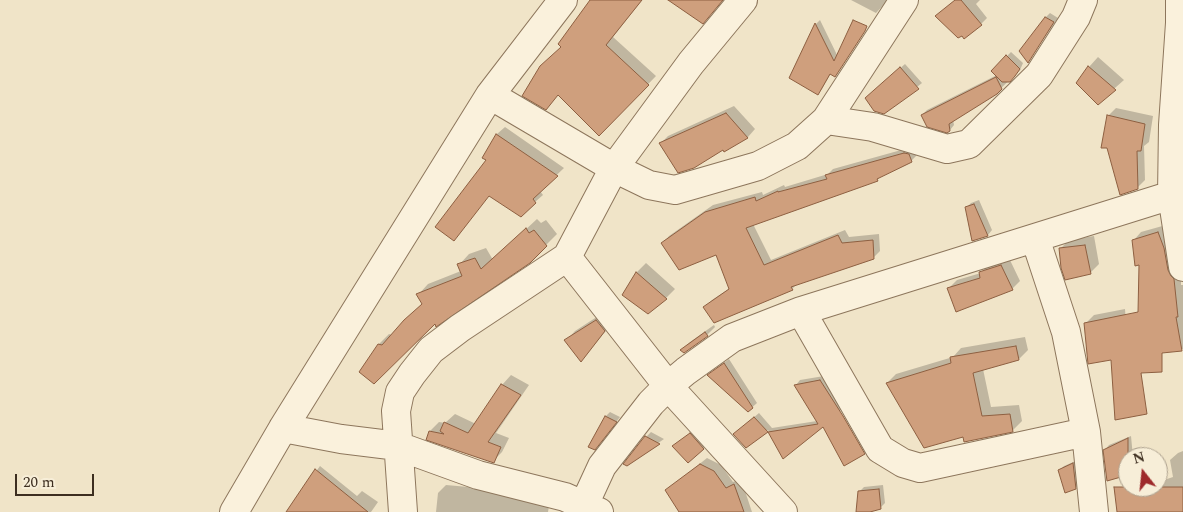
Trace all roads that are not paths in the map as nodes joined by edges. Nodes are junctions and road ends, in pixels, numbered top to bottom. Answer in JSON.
{"nodes":[{"id":1,"x":562,"y":0,"type":"edge"},
{"id":2,"x":743,"y":0,"type":"edge"},
{"id":3,"x":904,"y":0,"type":"edge"},
{"id":4,"x":1083,"y":0,"type":"edge"},
{"id":5,"x":1181,"y":15,"type":"edge"},
{"id":6,"x":490,"y":95,"type":"junction"},
{"id":7,"x":826,"y":120,"type":"junction"},
{"id":8,"x":1178,"y":126,"type":"edge"},
{"id":9,"x":614,"y":168,"type":"junction"},
{"id":10,"x":1172,"y":196,"type":"junction"},
{"id":11,"x":1035,"y":238,"type":"junction"},
{"id":12,"x":567,"y":257,"type":"junction"},
{"id":13,"x":1182,"y":257,"type":"edge"},
{"id":14,"x":801,"y":310,"type":"junction"},
{"id":15,"x":668,"y":386,"type":"junction"},
{"id":16,"x":284,"y":428,"type":"junction"},
{"id":17,"x":1086,"y":432,"type":"junction"},
{"id":18,"x":398,"y":446,"type":"junction"},
{"id":19,"x":588,"y":510,"type":"edge"},
{"id":20,"x":234,"y":512,"type":"edge"},
{"id":21,"x":403,"y":512,"type":"edge"},
{"id":22,"x":783,"y":512,"type":"edge"},
{"id":23,"x":1094,"y":512,"type":"edge"}],
"edges":[{"from":1,"to":6,"type":"street"},
{"from":2,"to":9,"type":"street"},
{"from":3,"to":7,"type":"street"},
{"from":4,"to":7,"type":"street"},
{"from":5,"to":8,"type":"street"},
{"from":6,"to":9,"type":"street"},
{"from":6,"to":16,"type":"street"},
{"from":7,"to":9,"type":"street"},
{"from":8,"to":10,"type":"street"},
{"from":9,"to":12,"type":"street"},
{"from":10,"to":11,"type":"street"},
{"from":10,"to":13,"type":"street"},
{"from":11,"to":14,"type":"street"},
{"from":11,"to":17,"type":"street"},
{"from":12,"to":15,"type":"street"},
{"from":12,"to":18,"type":"street"},
{"from":14,"to":15,"type":"street"},
{"from":14,"to":17,"type":"street"},
{"from":15,"to":19,"type":"street"},
{"from":15,"to":22,"type":"street"},
{"from":16,"to":18,"type":"street"},
{"from":16,"to":20,"type":"street"},
{"from":17,"to":23,"type":"street"},
{"from":18,"to":19,"type":"street"},
{"from":18,"to":21,"type":"street"}]}
